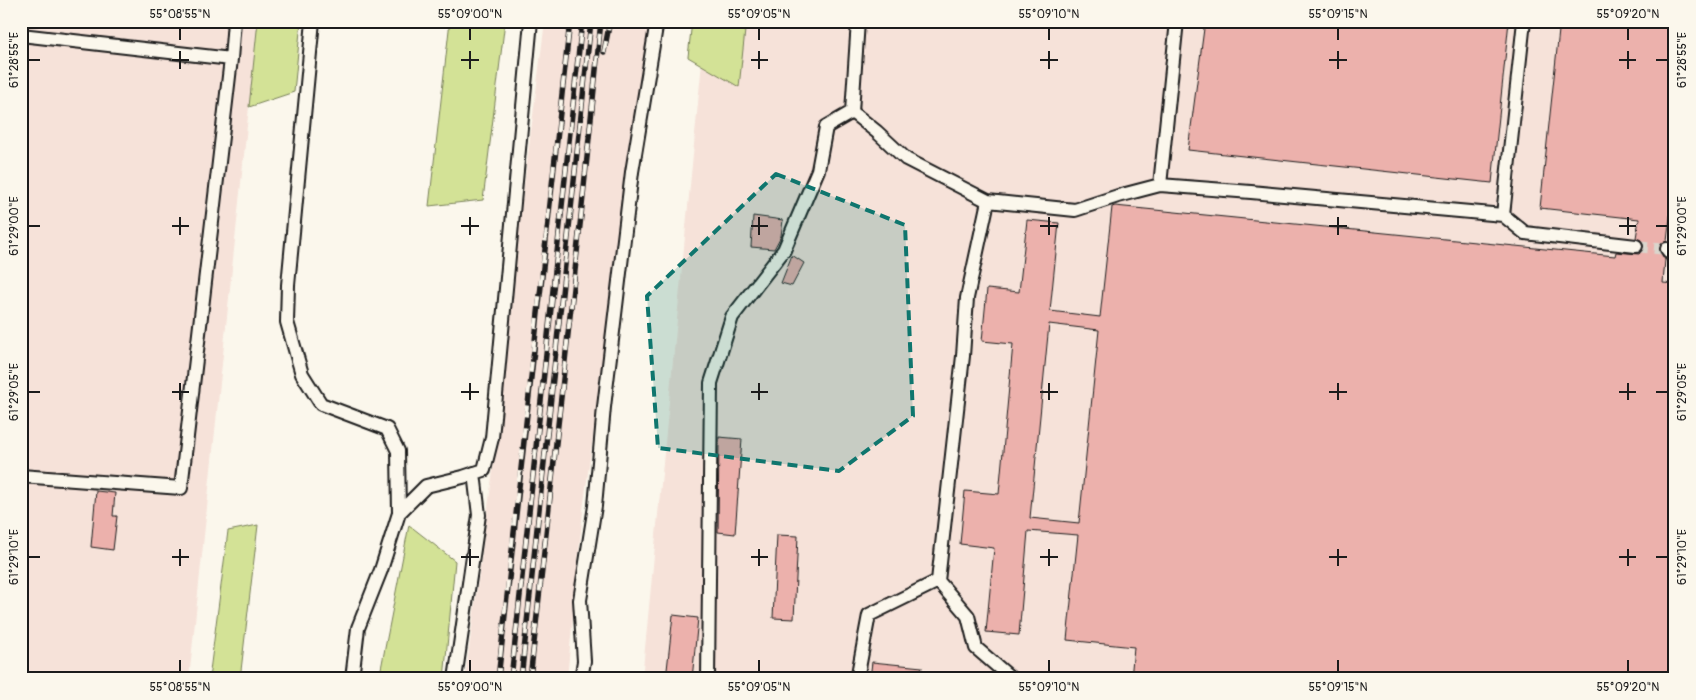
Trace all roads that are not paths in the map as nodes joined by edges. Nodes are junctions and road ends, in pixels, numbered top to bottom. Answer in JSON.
{"nodes":[{"id":1,"x":234,"y":21,"type":"edge"},
{"id":2,"x":313,"y":21,"type":"edge"},
{"id":3,"x":532,"y":21,"type":"edge"},
{"id":4,"x":656,"y":21,"type":"edge"},
{"id":5,"x":858,"y":21,"type":"edge"},
{"id":6,"x":1177,"y":21,"type":"edge"},
{"id":7,"x":1524,"y":21,"type":"edge"},
{"id":8,"x":21,"y":35,"type":"edge"},
{"id":9,"x":231,"y":59,"type":"junction"},
{"id":10,"x":852,"y":112,"type":"junction"},
{"id":11,"x":1160,"y":185,"type":"junction"},
{"id":12,"x":988,"y":201,"type":"junction"},
{"id":13,"x":1502,"y":215,"type":"junction"},
{"id":14,"x":1636,"y":246,"type":"tunnel mouth"},
{"id":15,"x":474,"y":473,"type":"junction"},
{"id":16,"x":21,"y":476,"type":"edge"},
{"id":17,"x":399,"y":512,"type":"junction"},
{"id":18,"x":938,"y":581,"type":"junction"},
{"id":19,"x":352,"y":679,"type":"edge"},
{"id":20,"x":456,"y":679,"type":"edge"},
{"id":21,"x":582,"y":679,"type":"edge"},
{"id":22,"x":708,"y":679,"type":"edge"},
{"id":23,"x":857,"y":679,"type":"edge"},
{"id":24,"x":1012,"y":679,"type":"edge"}],
"edges":[{"from":1,"to":9,"type":"lane"},
{"from":2,"to":17,"type":"lane"},
{"from":3,"to":15,"type":"lane"},
{"from":4,"to":21,"type":"lane"},
{"from":5,"to":10,"type":"lane"},
{"from":6,"to":11,"type":"lane"},
{"from":7,"to":13,"type":"lane"},
{"from":8,"to":9,"type":"lane"},
{"from":9,"to":16,"type":"lane"},
{"from":10,"to":12,"type":"lane"},
{"from":10,"to":22,"type":"lane"},
{"from":11,"to":12,"type":"lane"},
{"from":11,"to":13,"type":"lane"},
{"from":12,"to":18,"type":"lane"},
{"from":13,"to":14,"type":"lane"},
{"from":15,"to":17,"type":"lane"},
{"from":15,"to":20,"type":"lane"},
{"from":17,"to":19,"type":"lane"},
{"from":18,"to":23,"type":"lane"},
{"from":18,"to":24,"type":"lane"}]}
